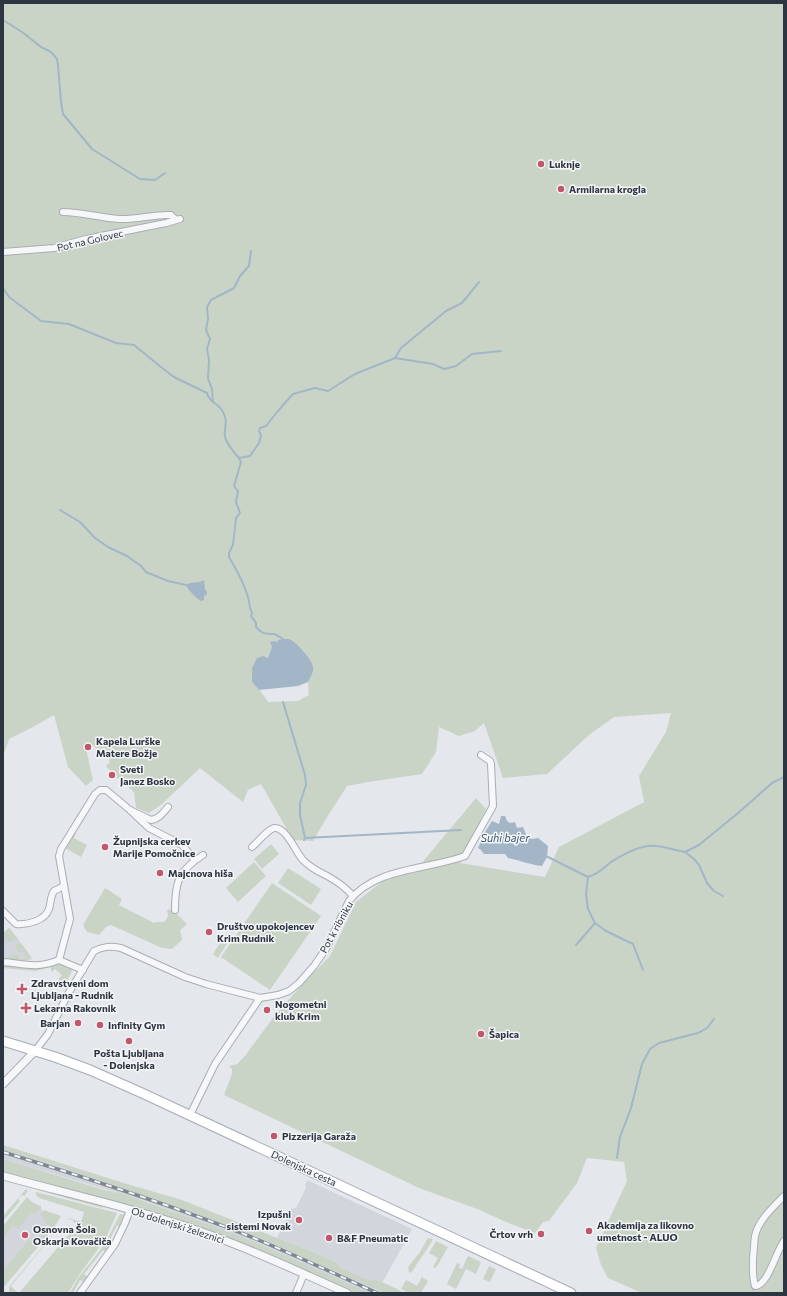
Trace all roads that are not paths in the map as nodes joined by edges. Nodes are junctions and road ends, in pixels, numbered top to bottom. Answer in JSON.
{"nodes":[{"id":1,"x":63,"y":212,"type":"dead end"},
{"id":2,"x":3,"y":252,"type":"edge"},
{"id":3,"x":481,"y":755,"type":"dead end"},
{"id":4,"x":168,"y":807,"type":"dead end"},
{"id":5,"x":130,"y":810,"type":"junction"},
{"id":6,"x":252,"y":847,"type":"dead end"},
{"id":7,"x":203,"y":855,"type":"dead end"},
{"id":8,"x":195,"y":860,"type":"junction"},
{"id":9,"x":64,"y":886,"type":"junction"},
{"id":10,"x":353,"y":896,"type":"junction"},
{"id":11,"x":175,"y":910,"type":"dead end"},
{"id":12,"x":3,"y":911,"type":"edge"},
{"id":13,"x":59,"y":960,"type":"junction"},
{"id":14,"x":3,"y":962,"type":"edge"},
{"id":15,"x":83,"y":970,"type":"junction"},
{"id":16,"x":260,"y":998,"type":"junction"},
{"id":17,"x":3,"y":1041,"type":"edge"},
{"id":18,"x":34,"y":1051,"type":"junction"},
{"id":19,"x":3,"y":1084,"type":"edge"},
{"id":20,"x":190,"y":1115,"type":"junction"},
{"id":21,"x":3,"y":1176,"type":"edge"},
{"id":22,"x":784,"y":1196,"type":"edge"},
{"id":23,"x":130,"y":1210,"type":"junction"},
{"id":24,"x":784,"y":1241,"type":"edge"},
{"id":25,"x":304,"y":1274,"type":"junction"},
{"id":26,"x":80,"y":1293,"type":"edge"},
{"id":27,"x":296,"y":1293,"type":"edge"},
{"id":28,"x":347,"y":1293,"type":"edge"},
{"id":29,"x":571,"y":1293,"type":"edge"}],
"edges":[{"from":1,"to":2,"type":"street","name":"Pot na Golovec"},
{"from":3,"to":10,"type":"street","name":"Pot k ribniku"},
{"from":4,"to":5,"type":"street"},
{"from":5,"to":8,"type":"street"},
{"from":5,"to":9,"type":"street"},
{"from":6,"to":10,"type":"street"},
{"from":7,"to":8,"type":"street"},
{"from":8,"to":11,"type":"street"},
{"from":9,"to":12,"type":"street"},
{"from":9,"to":13,"type":"street"},
{"from":10,"to":16,"type":"street","name":"Pot k ribniku"},
{"from":13,"to":14,"type":"street"},
{"from":13,"to":15,"type":"street"},
{"from":15,"to":16,"type":"street"},
{"from":15,"to":18,"type":"street"},
{"from":16,"to":20,"type":"street"},
{"from":17,"to":18,"type":"main road","name":"Dolenjska cesta"},
{"from":18,"to":19,"type":"street"},
{"from":18,"to":20,"type":"main road","name":"Dolenjska cesta"},
{"from":20,"to":29,"type":"main road","name":"Dolenjska cesta"},
{"from":21,"to":23,"type":"street","name":"Ob dolenjski železnici"},
{"from":22,"to":24,"type":"street"},
{"from":23,"to":25,"type":"street","name":"Ob dolenjski železnici"},
{"from":23,"to":26,"type":"street"},
{"from":25,"to":27,"type":"street"},
{"from":25,"to":28,"type":"street","name":"Ob dolenjski železnici"}]}
